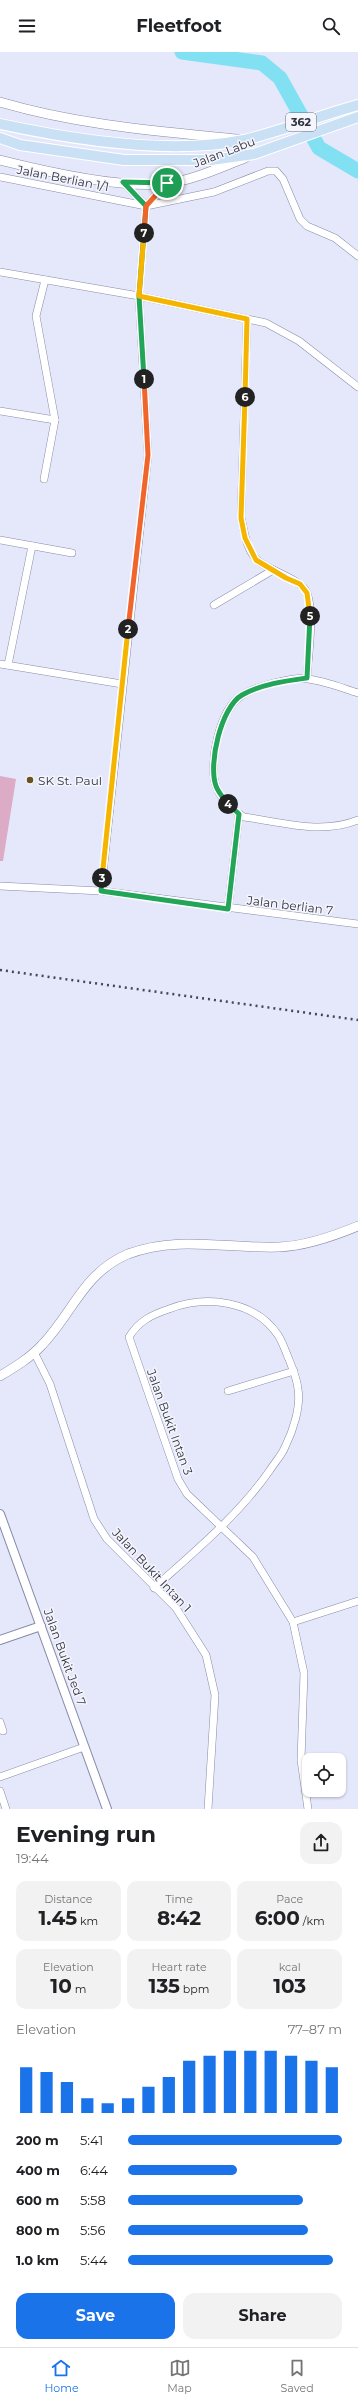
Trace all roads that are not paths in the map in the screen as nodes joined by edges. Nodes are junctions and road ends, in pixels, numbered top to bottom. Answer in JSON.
{"nodes":[{"id":1,"x":0,"y":102,"type":"edge"},
{"id":2,"x":358,"y":105,"type":"edge"},
{"id":3,"x":358,"y":117,"type":"edge"},
{"id":4,"x":0,"y":124,"type":"edge"},
{"id":5,"x":0,"y":138,"type":"edge"},
{"id":6,"x":244,"y":140,"type":"junction"},
{"id":7,"x":254,"y":154,"type":"junction"},
{"id":8,"x":0,"y":160,"type":"edge"},
{"id":9,"x":0,"y":177,"type":"edge"},
{"id":10,"x":123,"y":182,"type":"junction"},
{"id":11,"x":167,"y":183,"type":"junction"},
{"id":12,"x":146,"y":206,"type":"junction"},
{"id":13,"x":358,"y":256,"type":"edge"},
{"id":14,"x":0,"y":272,"type":"edge"},
{"id":15,"x":45,"y":280,"type":"junction"},
{"id":16,"x":139,"y":296,"type":"junction"},
{"id":17,"x":247,"y":319,"type":"junction"},
{"id":18,"x":358,"y":387,"type":"edge"},
{"id":19,"x":0,"y":411,"type":"edge"},
{"id":20,"x":55,"y":420,"type":"junction"},
{"id":21,"x":44,"y":479,"type":"dead end"},
{"id":22,"x":0,"y":540,"type":"edge"},
{"id":23,"x":32,"y":546,"type":"junction"},
{"id":24,"x":72,"y":553,"type":"dead end"},
{"id":25,"x":273,"y":570,"type":"junction"},
{"id":26,"x":214,"y":605,"type":"dead end"},
{"id":27,"x":4,"y":664,"type":"edge"},
{"id":28,"x":307,"y":678,"type":"junction"},
{"id":29,"x":122,"y":684,"type":"junction"},
{"id":30,"x":358,"y":693,"type":"edge"},
{"id":31,"x":239,"y":814,"type":"junction"},
{"id":32,"x":358,"y":820,"type":"edge"},
{"id":33,"x":0,"y":886,"type":"edge"},
{"id":34,"x":101,"y":891,"type":"junction"},
{"id":35,"x":228,"y":909,"type":"junction"},
{"id":36,"x":358,"y":924,"type":"edge"},
{"id":37,"x":358,"y":1226,"type":"edge"},
{"id":38,"x":34,"y":1352,"type":"junction"},
{"id":39,"x":294,"y":1371,"type":"junction"},
{"id":40,"x":0,"y":1376,"type":"edge"},
{"id":41,"x":228,"y":1391,"type":"dead end"},
{"id":42,"x":0,"y":1514,"type":"edge"},
{"id":43,"x":222,"y":1526,"type":"junction"},
{"id":44,"x":154,"y":1588,"type":"junction"},
{"id":45,"x":358,"y":1601,"type":"edge"},
{"id":46,"x":293,"y":1622,"type":"junction"},
{"id":47,"x":41,"y":1626,"type":"junction"},
{"id":48,"x":0,"y":1640,"type":"edge"},
{"id":49,"x":0,"y":1722,"type":"edge"},
{"id":50,"x":3,"y":1731,"type":"dead end"},
{"id":51,"x":84,"y":1747,"type":"junction"},
{"id":52,"x":0,"y":1777,"type":"edge"},
{"id":53,"x":0,"y":1791,"type":"edge"},
{"id":54,"x":6,"y":1809,"type":"edge"},
{"id":55,"x":107,"y":1809,"type":"edge"},
{"id":56,"x":208,"y":1809,"type":"edge"},
{"id":57,"x":308,"y":1809,"type":"edge"}],
"edges":[{"from":1,"to":6,"type":"main road","name":"Jalan Labu","number":"362"},
{"from":2,"to":6,"type":"main road","name":"Jalan Labu","number":"362"},
{"from":3,"to":7,"type":"main road","name":"Jalan Labu","number":"362"},
{"from":4,"to":6,"type":"main road"},
{"from":5,"to":7,"type":"main road"},
{"from":7,"to":11,"type":"main road","name":"Jalan Labu","number":"362"},
{"from":8,"to":10,"type":"main road","name":"Jalan Labu","number":"362"},
{"from":9,"to":12,"type":"street","name":"Jalan Berlian 1/1"},
{"from":10,"to":11,"type":"main road","name":"Jalan Labu","number":"362"},
{"from":10,"to":12,"type":"street"},
{"from":11,"to":12,"type":"street"},
{"from":12,"to":13,"type":"street"},
{"from":12,"to":16,"type":"street"},
{"from":14,"to":15,"type":"street"},
{"from":15,"to":16,"type":"street"},
{"from":15,"to":20,"type":"street"},
{"from":16,"to":17,"type":"street"},
{"from":16,"to":29,"type":"street"},
{"from":17,"to":18,"type":"street"},
{"from":17,"to":25,"type":"street"},
{"from":19,"to":20,"type":"street"},
{"from":20,"to":21,"type":"street"},
{"from":22,"to":23,"type":"street"},
{"from":23,"to":24,"type":"street"},
{"from":23,"to":27,"type":"street"},
{"from":25,"to":26,"type":"street"},
{"from":25,"to":28,"type":"street"},
{"from":27,"to":29,"type":"street"},
{"from":28,"to":30,"type":"street"},
{"from":28,"to":31,"type":"street"},
{"from":29,"to":34,"type":"street"},
{"from":31,"to":32,"type":"street"},
{"from":31,"to":35,"type":"street"},
{"from":33,"to":34,"type":"street"},
{"from":34,"to":35,"type":"street","name":"Jalan berlian 7"},
{"from":35,"to":36,"type":"street","name":"Jalan berlian 7"},
{"from":37,"to":38,"type":"main road"},
{"from":38,"to":40,"type":"main road"},
{"from":38,"to":44,"type":"street","name":"Jalan Bukit Intan 1"},
{"from":39,"to":41,"type":"street"},
{"from":39,"to":43,"type":"street"},
{"from":39,"to":43,"type":"street","name":"Jalan Bukit Intan 3"},
{"from":42,"to":47,"type":"street","name":"Jalan Bukit Jed 7"},
{"from":43,"to":44,"type":"street"},
{"from":43,"to":46,"type":"street","name":"Jalan Bukit Intan 3"},
{"from":44,"to":56,"type":"street","name":"Jalan Bukit Intan 1"},
{"from":45,"to":46,"type":"street"},
{"from":46,"to":57,"type":"street","name":"Jalan Bukit Intan 3"},
{"from":47,"to":48,"type":"street"},
{"from":47,"to":51,"type":"street","name":"Jalan Bukit Jed 7"},
{"from":49,"to":50,"type":"street"},
{"from":51,"to":52,"type":"street"},
{"from":51,"to":55,"type":"street","name":"Jalan Bukit Jed 7"},
{"from":53,"to":54,"type":"street"}]}
